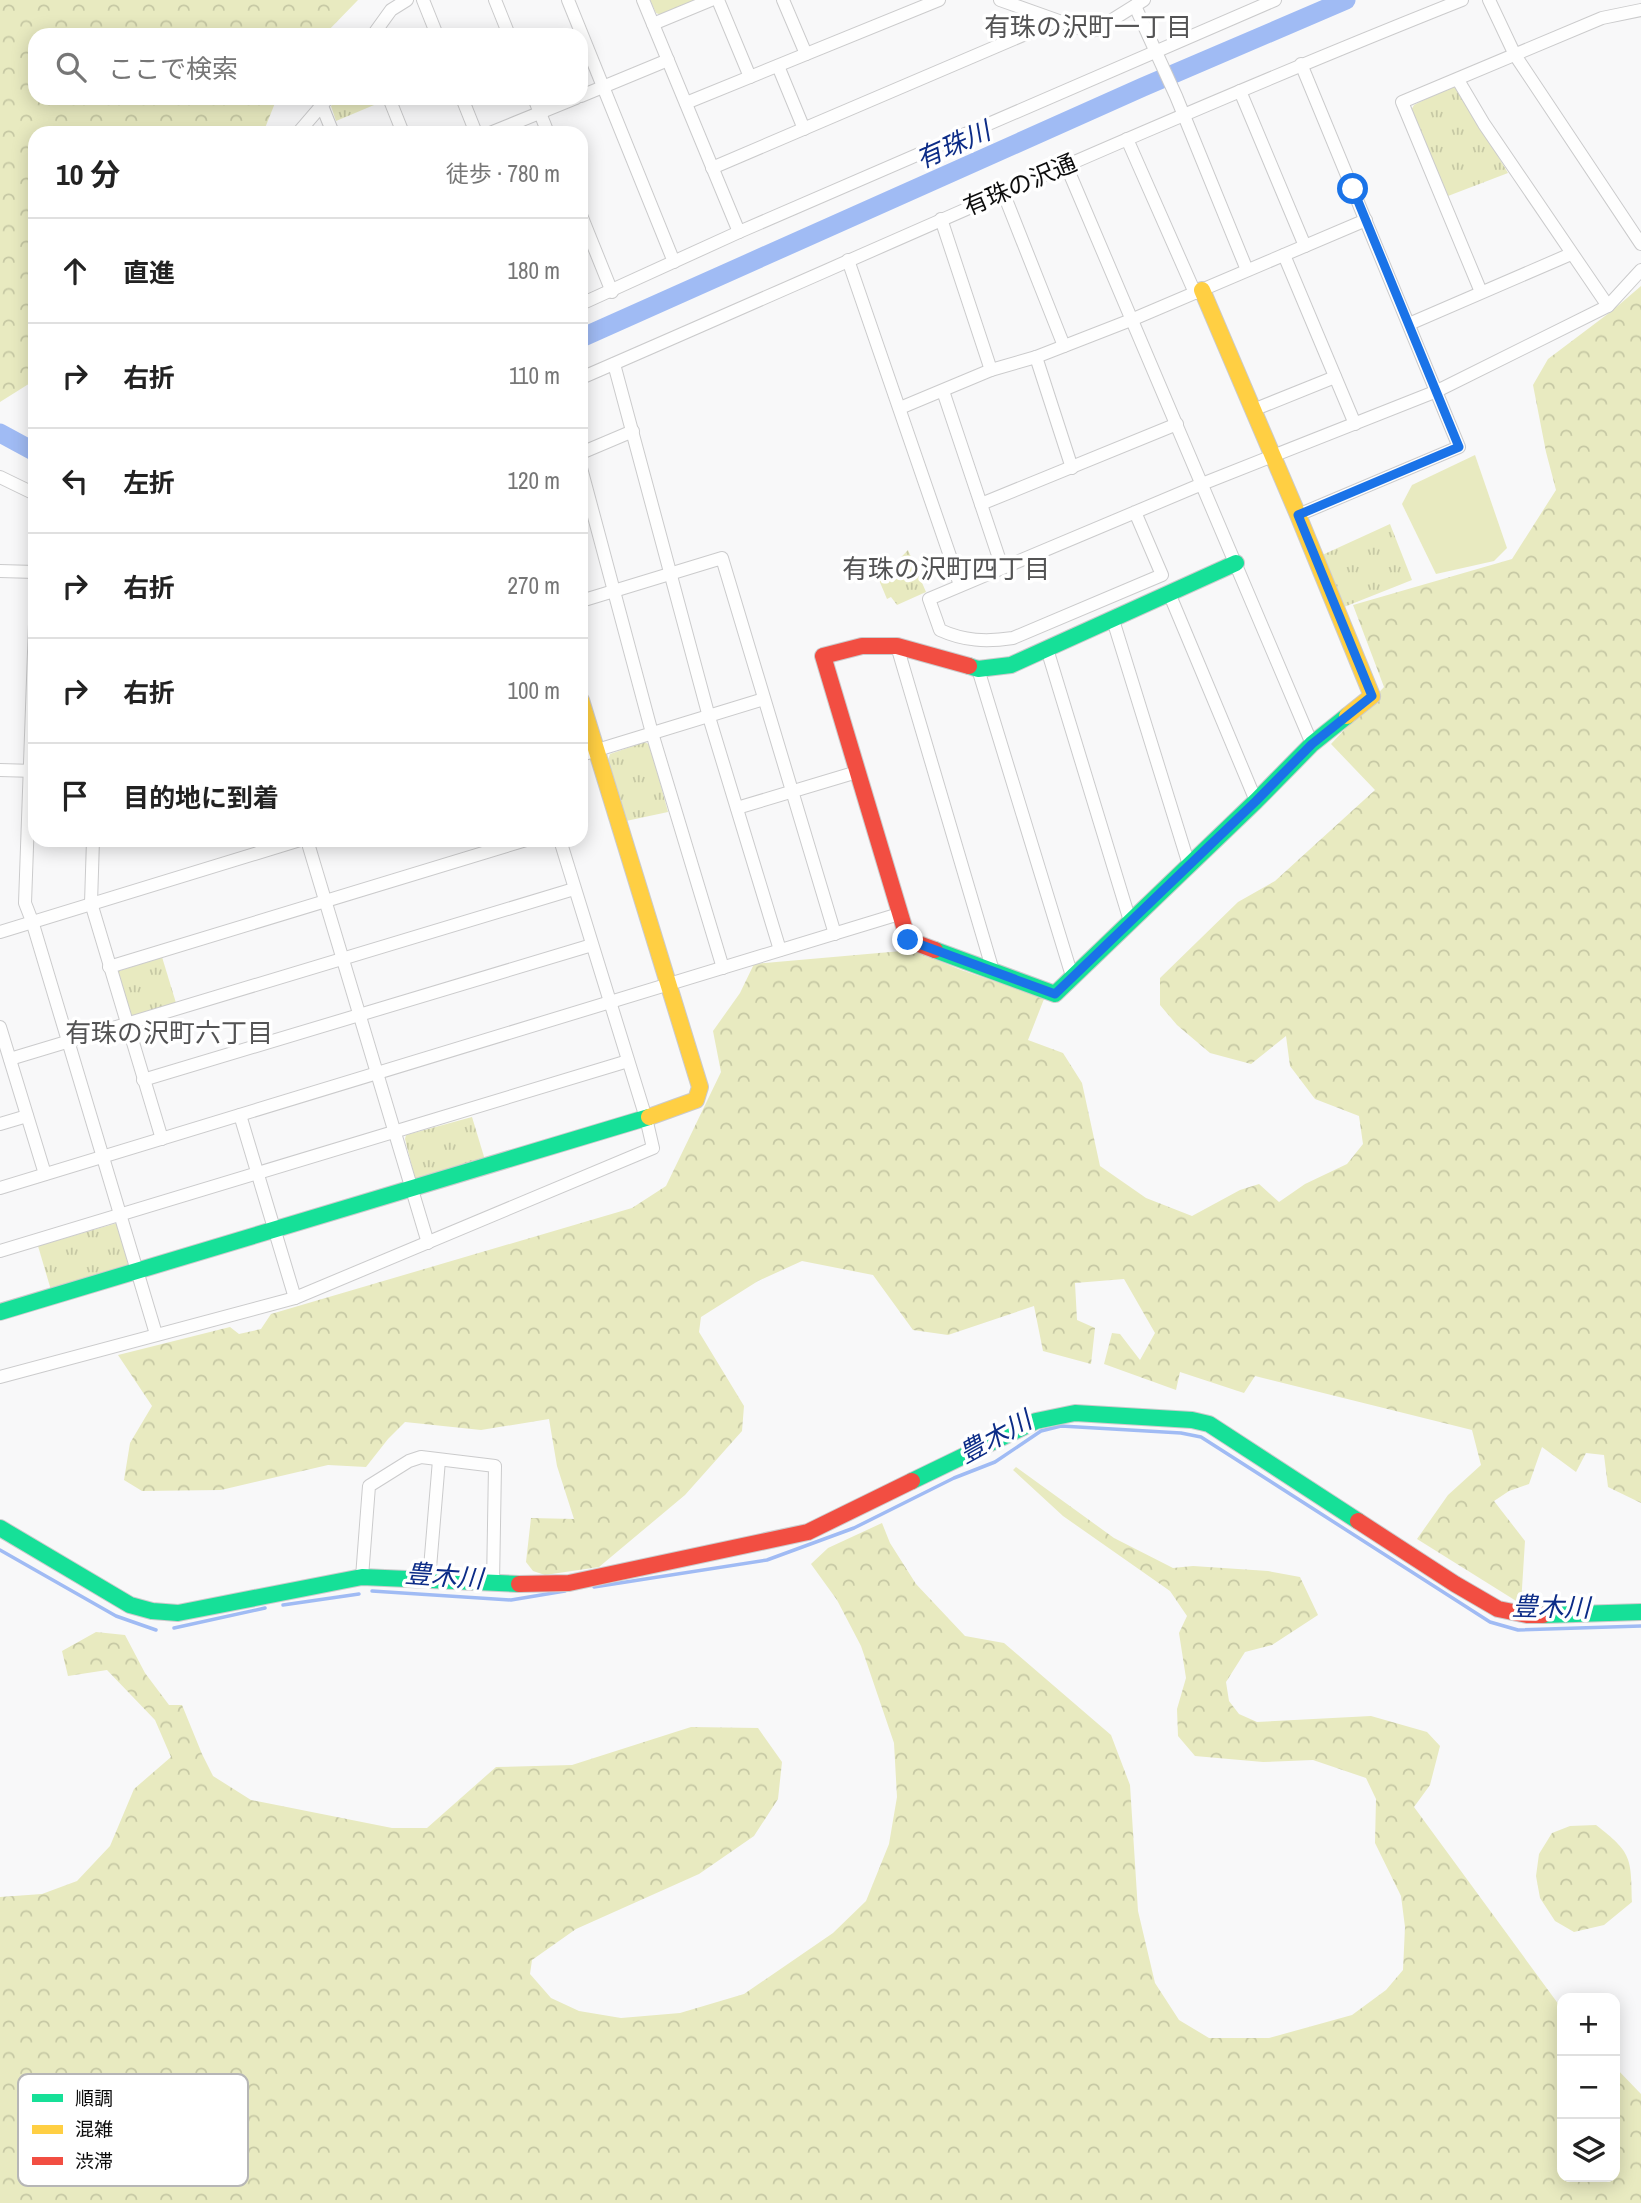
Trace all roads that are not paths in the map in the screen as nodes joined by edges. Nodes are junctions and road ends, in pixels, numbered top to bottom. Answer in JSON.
{"nodes":[{"id":1,"x":407,"y":0,"type":"edge"},
{"id":2,"x":423,"y":0,"type":"edge"},
{"id":3,"x":495,"y":0,"type":"edge"},
{"id":4,"x":568,"y":0,"type":"edge"},
{"id":5,"x":643,"y":0,"type":"edge"},
{"id":6,"x":711,"y":0,"type":"edge"},
{"id":7,"x":718,"y":0,"type":"edge"},
{"id":8,"x":783,"y":0,"type":"edge"},
{"id":9,"x":939,"y":0,"type":"edge"},
{"id":10,"x":1000,"y":0,"type":"edge"},
{"id":11,"x":1275,"y":0,"type":"edge"},
{"id":12,"x":1462,"y":0,"type":"edge"},
{"id":13,"x":1489,"y":0,"type":"edge"},
{"id":14,"x":1139,"y":3,"type":"edge"},
{"id":15,"x":1641,"y":10,"type":"edge"},
{"id":16,"x":1056,"y":21,"type":"junction"},
{"id":17,"x":653,"y":24,"type":"junction"},
{"id":18,"x":378,"y":28,"type":"edge"},
{"id":19,"x":434,"y":28,"type":"edge"},
{"id":20,"x":506,"y":28,"type":"edge"},
{"id":21,"x":580,"y":28,"type":"edge"},
{"id":22,"x":588,"y":48,"type":"edge"},
{"id":23,"x":806,"y":54,"type":"junction"},
{"id":24,"x":1515,"y":55,"type":"junction"},
{"id":25,"x":1158,"y":56,"type":"junction"},
{"id":26,"x":668,"y":60,"type":"junction"},
{"id":27,"x":1301,"y":64,"type":"junction"},
{"id":28,"x":778,"y":66,"type":"junction"},
{"id":29,"x":750,"y":77,"type":"junction"},
{"id":30,"x":1458,"y":79,"type":"junction"},
{"id":31,"x":604,"y":87,"type":"junction"},
{"id":32,"x":1240,"y":91,"type":"junction"},
{"id":33,"x":588,"y":93,"type":"edge"},
{"id":34,"x":686,"y":103,"type":"junction"},
{"id":35,"x":322,"y":105,"type":"edge"},
{"id":36,"x":326,"y":105,"type":"edge"},
{"id":37,"x":392,"y":105,"type":"edge"},
{"id":38,"x":465,"y":105,"type":"edge"},
{"id":39,"x":537,"y":105,"type":"edge"},
{"id":40,"x":559,"y":105,"type":"edge"},
{"id":41,"x":540,"y":113,"type":"junction"},
{"id":42,"x":1183,"y":115,"type":"junction"},
{"id":43,"x":304,"y":126,"type":"edge"},
{"id":44,"x":331,"y":126,"type":"edge"},
{"id":45,"x":400,"y":126,"type":"edge"},
{"id":46,"x":473,"y":126,"type":"edge"},
{"id":47,"x":508,"y":126,"type":"edge"},
{"id":48,"x":545,"y":126,"type":"edge"},
{"id":49,"x":804,"y":129,"type":"junction"},
{"id":50,"x":1127,"y":139,"type":"junction"},
{"id":51,"x":1066,"y":165,"type":"junction"},
{"id":52,"x":712,"y":168,"type":"junction"},
{"id":53,"x":1003,"y":192,"type":"junction"},
{"id":54,"x":941,"y":219,"type":"junction"},
{"id":55,"x":1366,"y":220,"type":"junction"},
{"id":56,"x":588,"y":232,"type":"edge"},
{"id":57,"x":739,"y":232,"type":"junction"},
{"id":58,"x":1641,"y":244,"type":"edge"},
{"id":59,"x":1305,"y":246,"type":"junction"},
{"id":60,"x":1572,"y":254,"type":"junction"},
{"id":61,"x":1284,"y":255,"type":"junction"},
{"id":62,"x":848,"y":260,"type":"junction"},
{"id":63,"x":674,"y":262,"type":"junction"},
{"id":64,"x":1247,"y":270,"type":"junction"},
{"id":65,"x":1641,"y":270,"type":"edge"},
{"id":66,"x":1198,"y":291,"type":"junction"},
{"id":67,"x":612,"y":292,"type":"junction"},
{"id":68,"x":1481,"y":292,"type":"junction"},
{"id":69,"x":588,"y":301,"type":"edge"},
{"id":70,"x":1608,"y":306,"type":"junction"},
{"id":71,"x":1131,"y":320,"type":"junction"},
{"id":72,"x":1409,"y":324,"type":"junction"},
{"id":73,"x":1064,"y":346,"type":"junction"},
{"id":74,"x":1036,"y":357,"type":"junction"},
{"id":75,"x":614,"y":364,"type":"junction"},
{"id":76,"x":991,"y":370,"type":"junction"},
{"id":77,"x":588,"y":375,"type":"edge"},
{"id":78,"x":1335,"y":377,"type":"junction"},
{"id":79,"x":943,"y":391,"type":"junction"},
{"id":80,"x":1437,"y":391,"type":"junction"},
{"id":81,"x":900,"y":408,"type":"junction"},
{"id":82,"x":1253,"y":410,"type":"junction"},
{"id":83,"x":1177,"y":424,"type":"junction"},
{"id":84,"x":1355,"y":424,"type":"junction"},
{"id":85,"x":633,"y":431,"type":"junction"},
{"id":86,"x":588,"y":450,"type":"edge"},
{"id":87,"x":1272,"y":456,"type":"junction"},
{"id":88,"x":1072,"y":468,"type":"junction"},
{"id":89,"x":0,"y":477,"type":"edge"},
{"id":90,"x":1202,"y":484,"type":"junction"},
{"id":91,"x":28,"y":491,"type":"edge"},
{"id":92,"x":588,"y":495,"type":"edge"},
{"id":93,"x":981,"y":504,"type":"junction"},
{"id":94,"x":1135,"y":512,"type":"junction"},
{"id":95,"x":1298,"y":515,"type":"junction"},
{"id":96,"x":1236,"y":562,"type":"junction"},
{"id":97,"x":1002,"y":567,"type":"junction"},
{"id":98,"x":0,"y":571,"type":"edge"},
{"id":99,"x":28,"y":572,"type":"edge"},
{"id":100,"x":670,"y":573,"type":"junction"},
{"id":101,"x":960,"y":585,"type":"junction"},
{"id":102,"x":613,"y":591,"type":"junction"},
{"id":103,"x":1169,"y":593,"type":"junction"},
{"id":104,"x":588,"y":599,"type":"edge"},
{"id":105,"x":1114,"y":620,"type":"junction"},
{"id":106,"x":897,"y":646,"type":"junction"},
{"id":107,"x":1047,"y":649,"type":"junction"},
{"id":108,"x":978,"y":669,"type":"junction"},
{"id":109,"x":764,"y":699,"type":"junction"},
{"id":110,"x":709,"y":717,"type":"junction"},
{"id":111,"x":652,"y":733,"type":"junction"},
{"id":112,"x":1312,"y":744,"type":"junction"},
{"id":113,"x":589,"y":752,"type":"edge"},
{"id":114,"x":0,"y":770,"type":"edge"},
{"id":115,"x":28,"y":771,"type":"edge"},
{"id":116,"x":857,"y":772,"type":"junction"},
{"id":117,"x":792,"y":791,"type":"junction"},
{"id":118,"x":1256,"y":801,"type":"junction"},
{"id":119,"x":737,"y":808,"type":"junction"},
{"id":120,"x":28,"y":837,"type":"edge"},
{"id":121,"x":93,"y":847,"type":"edge"},
{"id":122,"x":277,"y":847,"type":"edge"},
{"id":123,"x":309,"y":847,"type":"edge"},
{"id":124,"x":503,"y":847,"type":"edge"},
{"id":125,"x":562,"y":847,"type":"edge"},
{"id":126,"x":1189,"y":865,"type":"junction"},
{"id":127,"x":574,"y":889,"type":"junction"},
{"id":128,"x":326,"y":901,"type":"junction"},
{"id":129,"x":91,"y":903,"type":"junction"},
{"id":130,"x":899,"y":914,"type":"junction"},
{"id":131,"x":32,"y":921,"type":"junction"},
{"id":132,"x":1130,"y":921,"type":"junction"},
{"id":133,"x":0,"y":932,"type":"edge"},
{"id":134,"x":835,"y":934,"type":"junction"},
{"id":135,"x":592,"y":946,"type":"junction"},
{"id":136,"x":779,"y":950,"type":"junction"},
{"id":137,"x":342,"y":958,"type":"junction"},
{"id":138,"x":109,"y":967,"type":"junction"},
{"id":139,"x":723,"y":968,"type":"junction"},
{"id":140,"x":993,"y":971,"type":"junction"},
{"id":141,"x":1072,"y":976,"type":"junction"},
{"id":142,"x":668,"y":986,"type":"junction"},
{"id":143,"x":609,"y":1002,"type":"junction"},
{"id":144,"x":360,"y":1015,"type":"junction"},
{"id":145,"x":126,"y":1024,"type":"junction"},
{"id":146,"x":0,"y":1027,"type":"edge"},
{"id":147,"x":67,"y":1042,"type":"junction"},
{"id":148,"x":10,"y":1059,"type":"junction"},
{"id":149,"x":628,"y":1061,"type":"junction"},
{"id":150,"x":378,"y":1073,"type":"junction"},
{"id":151,"x":143,"y":1080,"type":"junction"},
{"id":152,"x":240,"y":1115,"type":"junction"},
{"id":153,"x":27,"y":1116,"type":"junction"},
{"id":154,"x":646,"y":1118,"type":"junction"},
{"id":155,"x":0,"y":1124,"type":"edge"},
{"id":156,"x":396,"y":1131,"type":"junction"},
{"id":157,"x":162,"y":1139,"type":"junction"},
{"id":158,"x":104,"y":1156,"type":"junction"},
{"id":159,"x":257,"y":1173,"type":"junction"},
{"id":160,"x":45,"y":1174,"type":"junction"},
{"id":161,"x":412,"y":1187,"type":"junction"},
{"id":162,"x":0,"y":1188,"type":"edge"},
{"id":163,"x":121,"y":1215,"type":"junction"},
{"id":164,"x":274,"y":1229,"type":"junction"},
{"id":165,"x":428,"y":1243,"type":"junction"},
{"id":166,"x":0,"y":1251,"type":"edge"},
{"id":167,"x":137,"y":1271,"type":"junction"},
{"id":168,"x":295,"y":1298,"type":"junction"},
{"id":169,"x":0,"y":1312,"type":"edge"},
{"id":170,"x":156,"y":1334,"type":"junction"},
{"id":171,"x":0,"y":1377,"type":"edge"},
{"id":172,"x":439,"y":1460,"type":"junction"},
{"id":173,"x":0,"y":1528,"type":"edge"},
{"id":174,"x":362,"y":1577,"type":"junction"},
{"id":175,"x":429,"y":1580,"type":"junction"},
{"id":176,"x":493,"y":1584,"type":"junction"},
{"id":177,"x":1641,"y":1612,"type":"edge"}],
"edges":[{"from":1,"to":18,"type":"street"},
{"from":2,"to":19,"type":"street"},
{"from":3,"to":20,"type":"street"},
{"from":4,"to":21,"type":"street"},
{"from":5,"to":17,"type":"street"},
{"from":6,"to":17,"type":"street"},
{"from":7,"to":29,"type":"street"},
{"from":8,"to":23,"type":"street"},
{"from":9,"to":23,"type":"street"},
{"from":10,"to":16,"type":"street"},
{"from":11,"to":25,"type":"street"},
{"from":12,"to":27,"type":"street","name":"有珠の沢通"},
{"from":13,"to":24,"type":"street"},
{"from":14,"to":16,"type":"street"},
{"from":14,"to":25,"type":"street"},
{"from":15,"to":24,"type":"street"},
{"from":16,"to":49,"type":"street"},
{"from":17,"to":26,"type":"street"},
{"from":22,"to":31,"type":"street"},
{"from":23,"to":28,"type":"street"},
{"from":24,"to":30,"type":"street"},
{"from":24,"to":58,"type":"street"},
{"from":25,"to":42,"type":"street"},
{"from":25,"to":57,"type":"street"},
{"from":26,"to":31,"type":"street"},
{"from":26,"to":34,"type":"street"},
{"from":27,"to":32,"type":"street","name":"有珠の沢通"},
{"from":27,"to":55,"type":"street"},
{"from":28,"to":29,"type":"street"},
{"from":28,"to":49,"type":"street"},
{"from":29,"to":34,"type":"street"},
{"from":30,"to":60,"type":"street"},
{"from":30,"to":68,"type":"street"},
{"from":31,"to":33,"type":"street"},
{"from":31,"to":63,"type":"street"},
{"from":32,"to":42,"type":"street","name":"有珠の沢通"},
{"from":32,"to":59,"type":"street"},
{"from":34,"to":52,"type":"street"},
{"from":35,"to":43,"type":"street"},
{"from":36,"to":44,"type":"street"},
{"from":37,"to":45,"type":"street"},
{"from":38,"to":46,"type":"street"},
{"from":39,"to":41,"type":"street"},
{"from":40,"to":41,"type":"street"},
{"from":41,"to":47,"type":"street"},
{"from":41,"to":48,"type":"street"},
{"from":42,"to":50,"type":"street","name":"有珠の沢通"},
{"from":42,"to":64,"type":"street"},
{"from":49,"to":52,"type":"street"},
{"from":50,"to":51,"type":"street","name":"有珠の沢通"},
{"from":50,"to":66,"type":"street"},
{"from":51,"to":53,"type":"street","name":"有珠の沢通"},
{"from":51,"to":71,"type":"street"},
{"from":52,"to":57,"type":"street"},
{"from":53,"to":54,"type":"street","name":"有珠の沢通"},
{"from":53,"to":73,"type":"street"},
{"from":54,"to":62,"type":"street","name":"有珠の沢通"},
{"from":54,"to":76,"type":"street"},
{"from":55,"to":59,"type":"street"},
{"from":55,"to":72,"type":"street"},
{"from":56,"to":67,"type":"street"},
{"from":57,"to":63,"type":"street"},
{"from":59,"to":61,"type":"street"},
{"from":60,"to":68,"type":"street"},
{"from":60,"to":70,"type":"street"},
{"from":61,"to":64,"type":"street"},
{"from":61,"to":78,"type":"street"},
{"from":62,"to":75,"type":"street","name":"有珠の沢通"},
{"from":62,"to":81,"type":"street"},
{"from":63,"to":67,"type":"street"},
{"from":64,"to":66,"type":"street"},
{"from":65,"to":70,"type":"street"},
{"from":66,"to":71,"type":"street"},
{"from":66,"to":82,"type":"street"},
{"from":67,"to":69,"type":"street"},
{"from":68,"to":72,"type":"street"},
{"from":70,"to":80,"type":"street"},
{"from":71,"to":73,"type":"street"},
{"from":71,"to":83,"type":"street"},
{"from":72,"to":80,"type":"street"},
{"from":73,"to":74,"type":"street"},
{"from":74,"to":76,"type":"street"},
{"from":74,"to":88,"type":"street"},
{"from":75,"to":77,"type":"street","name":"有珠の沢通"},
{"from":75,"to":85,"type":"street"},
{"from":76,"to":79,"type":"street"},
{"from":78,"to":82,"type":"street"},
{"from":78,"to":84,"type":"street"},
{"from":79,"to":81,"type":"street"},
{"from":79,"to":93,"type":"street"},
{"from":80,"to":84,"type":"street"},
{"from":80,"to":95,"type":"street"},
{"from":81,"to":101,"type":"street"},
{"from":82,"to":87,"type":"street"},
{"from":83,"to":88,"type":"street"},
{"from":83,"to":90,"type":"street"},
{"from":84,"to":87,"type":"street"},
{"from":85,"to":86,"type":"street"},
{"from":85,"to":100,"type":"street"},
{"from":87,"to":90,"type":"street"},
{"from":87,"to":95,"type":"street"},
{"from":88,"to":93,"type":"street"},
{"from":89,"to":91,"type":"street"},
{"from":90,"to":94,"type":"street"},
{"from":90,"to":96,"type":"street"},
{"from":92,"to":102,"type":"street"},
{"from":93,"to":97,"type":"street"},
{"from":94,"to":97,"type":"street"},
{"from":94,"to":101,"type":"street"},
{"from":95,"to":112,"type":"street"},
{"from":96,"to":103,"type":"street"},
{"from":96,"to":112,"type":"street"},
{"from":97,"to":101,"type":"street"},
{"from":98,"to":99,"type":"street"},
{"from":100,"to":102,"type":"street"},
{"from":100,"to":109,"type":"street"},
{"from":100,"to":110,"type":"street"},
{"from":102,"to":104,"type":"street"},
{"from":102,"to":111,"type":"street"},
{"from":103,"to":105,"type":"street"},
{"from":103,"to":118,"type":"street"},
{"from":105,"to":107,"type":"street"},
{"from":105,"to":126,"type":"street"},
{"from":106,"to":108,"type":"street"},
{"from":106,"to":116,"type":"street"},
{"from":106,"to":140,"type":"street"},
{"from":107,"to":108,"type":"street"},
{"from":107,"to":132,"type":"street"},
{"from":108,"to":141,"type":"street"},
{"from":109,"to":110,"type":"street"},
{"from":109,"to":117,"type":"street"},
{"from":110,"to":111,"type":"street"},
{"from":110,"to":119,"type":"street"},
{"from":111,"to":113,"type":"street"},
{"from":111,"to":139,"type":"street"},
{"from":112,"to":118,"type":"street"},
{"from":113,"to":142,"type":"street"},
{"from":114,"to":115,"type":"street"},
{"from":116,"to":117,"type":"street"},
{"from":116,"to":130,"type":"street"},
{"from":117,"to":119,"type":"street"},
{"from":117,"to":134,"type":"street"},
{"from":118,"to":126,"type":"street"},
{"from":119,"to":136,"type":"street"},
{"from":120,"to":131,"type":"street"},
{"from":121,"to":129,"type":"street"},
{"from":122,"to":129,"type":"street"},
{"from":123,"to":128,"type":"street"},
{"from":124,"to":128,"type":"street"},
{"from":125,"to":127,"type":"street"},
{"from":126,"to":132,"type":"street"},
{"from":127,"to":135,"type":"street"},
{"from":127,"to":137,"type":"street"},
{"from":128,"to":137,"type":"street"},
{"from":128,"to":138,"type":"street"},
{"from":129,"to":131,"type":"street"},
{"from":129,"to":138,"type":"street"},
{"from":130,"to":134,"type":"street"},
{"from":130,"to":140,"type":"street"},
{"from":131,"to":133,"type":"street"},
{"from":131,"to":147,"type":"street"},
{"from":132,"to":141,"type":"street"},
{"from":134,"to":136,"type":"street"},
{"from":135,"to":143,"type":"street"},
{"from":135,"to":144,"type":"street"},
{"from":136,"to":139,"type":"street"},
{"from":137,"to":144,"type":"street"},
{"from":137,"to":145,"type":"street"},
{"from":138,"to":145,"type":"street"},
{"from":139,"to":142,"type":"street"},
{"from":140,"to":141,"type":"street"},
{"from":142,"to":143,"type":"street"},
{"from":142,"to":154,"type":"street"},
{"from":143,"to":149,"type":"street"},
{"from":143,"to":150,"type":"street"},
{"from":144,"to":150,"type":"street"},
{"from":144,"to":151,"type":"street"},
{"from":145,"to":147,"type":"street"},
{"from":145,"to":151,"type":"street"},
{"from":146,"to":148,"type":"street"},
{"from":147,"to":148,"type":"street"},
{"from":147,"to":158,"type":"street"},
{"from":148,"to":153,"type":"street"},
{"from":149,"to":154,"type":"street"},
{"from":149,"to":156,"type":"street"},
{"from":150,"to":152,"type":"street"},
{"from":150,"to":156,"type":"street"},
{"from":151,"to":157,"type":"street"},
{"from":152,"to":157,"type":"street"},
{"from":152,"to":159,"type":"street"},
{"from":153,"to":155,"type":"street"},
{"from":153,"to":160,"type":"street"},
{"from":154,"to":161,"type":"street"},
{"from":154,"to":165,"type":"street"},
{"from":156,"to":159,"type":"street"},
{"from":156,"to":161,"type":"street"},
{"from":157,"to":158,"type":"street"},
{"from":158,"to":160,"type":"street"},
{"from":158,"to":163,"type":"street"},
{"from":159,"to":163,"type":"street"},
{"from":159,"to":164,"type":"street"},
{"from":160,"to":162,"type":"street"},
{"from":161,"to":164,"type":"street"},
{"from":161,"to":165,"type":"street"},
{"from":163,"to":166,"type":"street"},
{"from":163,"to":167,"type":"street"},
{"from":164,"to":167,"type":"street"},
{"from":164,"to":168,"type":"street"},
{"from":165,"to":168,"type":"street"},
{"from":167,"to":169,"type":"street"},
{"from":167,"to":170,"type":"street"},
{"from":168,"to":170,"type":"street"},
{"from":170,"to":171,"type":"street"},
{"from":172,"to":174,"type":"street"},
{"from":172,"to":175,"type":"street"},
{"from":172,"to":176,"type":"street"},
{"from":173,"to":174,"type":"street"},
{"from":174,"to":175,"type":"street"},
{"from":175,"to":176,"type":"street"},
{"from":176,"to":177,"type":"street"}]}
